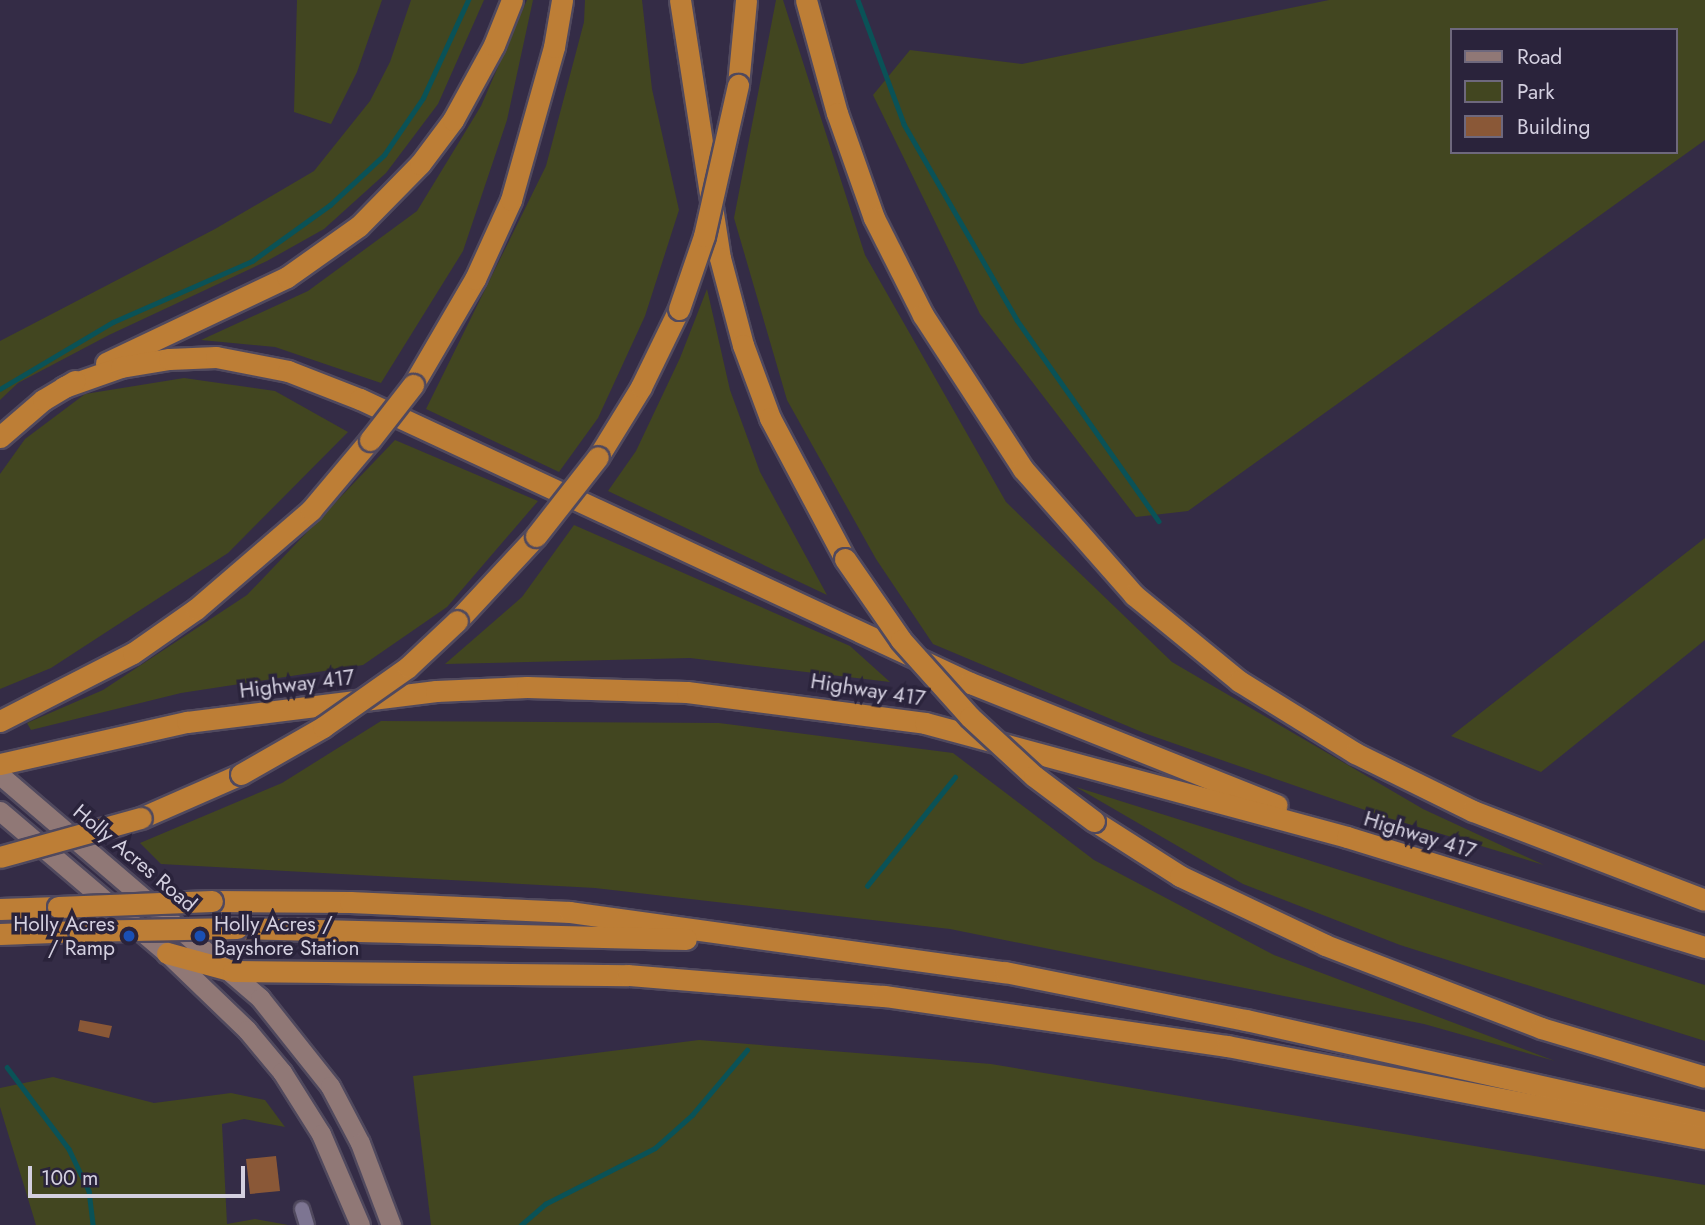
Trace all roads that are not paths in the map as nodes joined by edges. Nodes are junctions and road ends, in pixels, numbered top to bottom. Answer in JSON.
{"nodes":[{"id":1,"x":512,"y":0,"type":"edge"},
{"id":2,"x":562,"y":0,"type":"edge"},
{"id":3,"x":680,"y":0,"type":"edge"},
{"id":4,"x":746,"y":0,"type":"edge"},
{"id":5,"x":806,"y":0,"type":"edge"},
{"id":6,"x":64,"y":387,"type":"junction"},
{"id":7,"x":0,"y":436,"type":"edge"},
{"id":8,"x":0,"y":721,"type":"edge"},
{"id":9,"x":0,"y":764,"type":"edge"},
{"id":10,"x":0,"y":775,"type":"edge"},
{"id":11,"x":0,"y":811,"type":"edge"},
{"id":12,"x":0,"y":857,"type":"edge"},
{"id":13,"x":1413,"y":858,"type":"junction"},
{"id":14,"x":1705,"y":900,"type":"edge"},
{"id":15,"x":0,"y":909,"type":"edge"},
{"id":16,"x":0,"y":934,"type":"edge"},
{"id":17,"x":808,"y":943,"type":"junction"},
{"id":18,"x":1705,"y":947,"type":"edge"},
{"id":19,"x":167,"y":953,"type":"junction"},
{"id":20,"x":233,"y":971,"type":"junction"},
{"id":21,"x":1705,"y":1077,"type":"edge"},
{"id":22,"x":1705,"y":1123,"type":"edge"},
{"id":23,"x":1705,"y":1138,"type":"edge"},
{"id":24,"x":302,"y":1209,"type":"dead end"},
{"id":25,"x":307,"y":1225,"type":"edge"},
{"id":26,"x":360,"y":1225,"type":"edge"},
{"id":27,"x":391,"y":1225,"type":"edge"}],
"edges":[{"from":1,"to":6,"type":"highway"},
{"from":2,"to":8,"type":"highway","bridge":true},
{"from":3,"to":21,"type":"highway","bridge":true},
{"from":4,"to":12,"type":"highway","bridge":true},
{"from":5,"to":14,"type":"highway"},
{"from":6,"to":7,"type":"highway"},
{"from":6,"to":13,"type":"highway"},
{"from":9,"to":13,"type":"highway","name":"Highway 417"},
{"from":10,"to":20,"type":"main road","name":"Holly Acres Road"},
{"from":11,"to":19,"type":"main road"},
{"from":13,"to":18,"type":"highway","name":"Highway 417"},
{"from":15,"to":17,"type":"highway","bridge":true},
{"from":16,"to":17,"type":"highway","bridge":true},
{"from":17,"to":22,"type":"highway"},
{"from":19,"to":20,"type":"highway"},
{"from":19,"to":26,"type":"main road"},
{"from":20,"to":23,"type":"highway"},
{"from":20,"to":27,"type":"main road","name":"Holly Acres Road"},
{"from":24,"to":25,"type":"street"}]}
